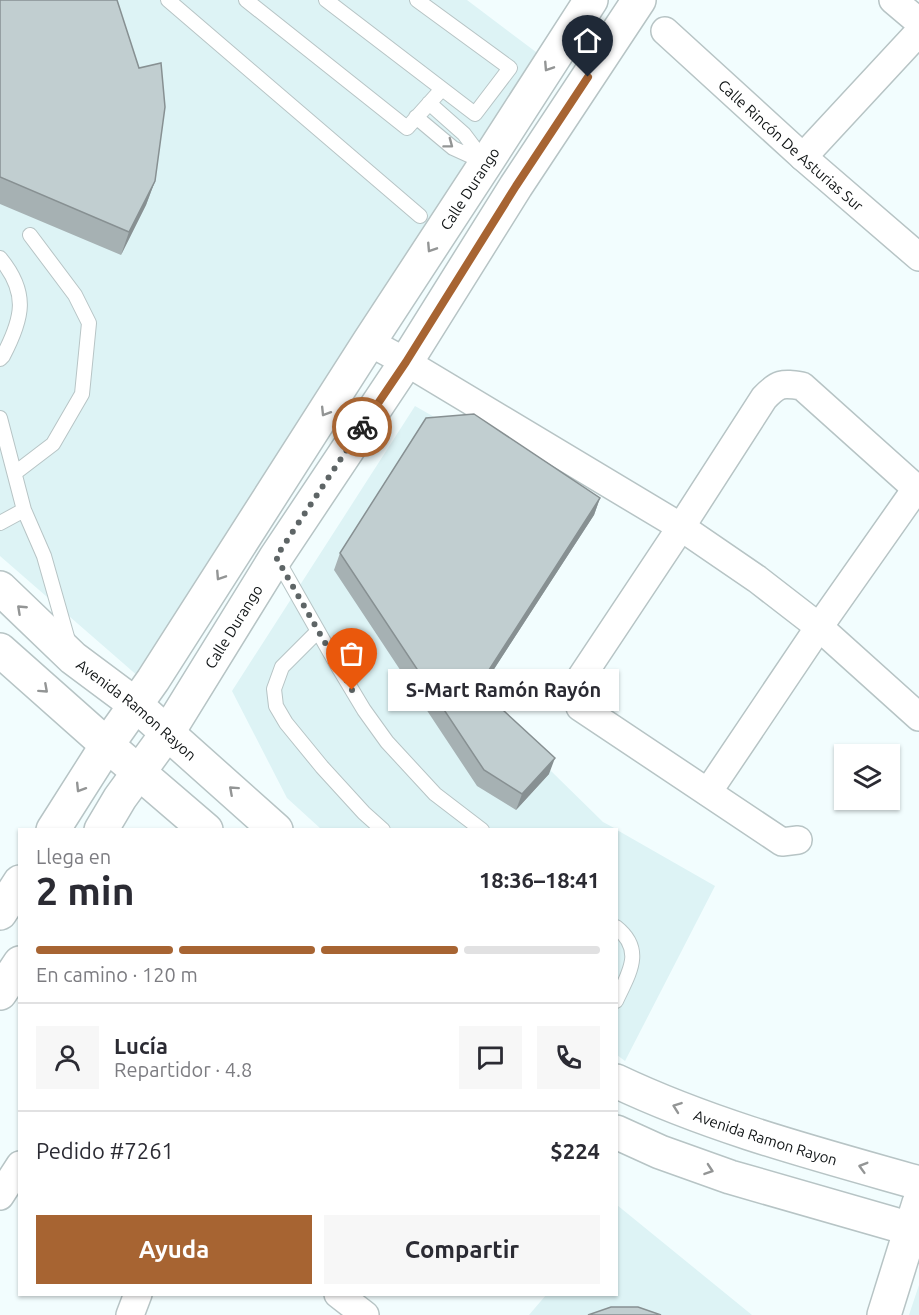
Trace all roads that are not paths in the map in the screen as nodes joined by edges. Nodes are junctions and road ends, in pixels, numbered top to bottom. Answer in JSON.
{"nodes":[{"id":1,"x":168,"y":0,"type":"edge"},
{"id":2,"x":246,"y":0,"type":"edge"},
{"id":3,"x":326,"y":0,"type":"edge"},
{"id":4,"x":417,"y":0,"type":"edge"},
{"id":5,"x":591,"y":0,"type":"edge"},
{"id":6,"x":893,"y":0,"type":"edge"},
{"id":7,"x":635,"y":2,"type":"edge"},
{"id":8,"x":919,"y":22,"type":"edge"},
{"id":9,"x":664,"y":31,"type":"dead end"},
{"id":10,"x":919,"y":32,"type":"edge"},
{"id":11,"x":442,"y":88,"type":"junction"},
{"id":12,"x":429,"y":103,"type":"junction"},
{"id":13,"x":416,"y":117,"type":"junction"},
{"id":14,"x":803,"y":158,"type":"junction"},
{"id":15,"x":486,"y":163,"type":"junction"},
{"id":16,"x":516,"y":186,"type":"junction"},
{"id":17,"x":420,"y":216,"type":"dead end"},
{"id":18,"x":30,"y":235,"type":"dead end"},
{"id":19,"x":919,"y":257,"type":"edge"},
{"id":20,"x":0,"y":258,"type":"edge"},
{"id":21,"x":369,"y":342,"type":"junction"},
{"id":22,"x":0,"y":359,"type":"edge"},
{"id":23,"x":406,"y":362,"type":"junction"},
{"id":24,"x":0,"y":418,"type":"edge"},
{"id":25,"x":15,"y":473,"type":"junction"},
{"id":26,"x":918,"y":490,"type":"edge"},
{"id":27,"x":24,"y":510,"type":"junction"},
{"id":28,"x":0,"y":523,"type":"edge"},
{"id":29,"x":681,"y":527,"type":"junction"},
{"id":30,"x":276,"y":557,"type":"junction"},
{"id":31,"x":0,"y":588,"type":"edge"},
{"id":32,"x":819,"y":627,"type":"junction"},
{"id":33,"x":318,"y":631,"type":"junction"},
{"id":34,"x":0,"y":650,"type":"edge"},
{"id":35,"x":73,"y":658,"type":"junction"},
{"id":36,"x":136,"y":705,"type":"junction"},
{"id":37,"x":919,"y":717,"type":"edge"},
{"id":38,"x":168,"y":732,"type":"junction"},
{"id":39,"x":107,"y":745,"type":"junction"},
{"id":40,"x":139,"y":772,"type":"junction"},
{"id":41,"x":708,"y":792,"type":"junction"},
{"id":42,"x":54,"y":828,"type":"edge"},
{"id":43,"x":102,"y":828,"type":"edge"},
{"id":44,"x":204,"y":828,"type":"edge"},
{"id":45,"x":274,"y":828,"type":"edge"},
{"id":46,"x":381,"y":828,"type":"edge"},
{"id":47,"x":479,"y":828,"type":"edge"},
{"id":48,"x":798,"y":840,"type":"dead end"},
{"id":49,"x":18,"y":885,"type":"edge"},
{"id":50,"x":0,"y":913,"type":"edge"},
{"id":51,"x":618,"y":929,"type":"edge"},
{"id":52,"x":18,"y":966,"type":"edge"},
{"id":53,"x":0,"y":993,"type":"edge"},
{"id":54,"x":618,"y":997,"type":"edge"},
{"id":55,"x":618,"y":1082,"type":"edge"},
{"id":56,"x":618,"y":1132,"type":"edge"},
{"id":57,"x":18,"y":1168,"type":"edge"},
{"id":58,"x":919,"y":1183,"type":"edge"},
{"id":59,"x":0,"y":1196,"type":"edge"},
{"id":60,"x":917,"y":1221,"type":"edge"},
{"id":61,"x":137,"y":1296,"type":"edge"},
{"id":62,"x":335,"y":1302,"type":"edge"},
{"id":63,"x":130,"y":1315,"type":"edge"},
{"id":64,"x":365,"y":1315,"type":"edge"},
{"id":65,"x":884,"y":1315,"type":"edge"}],
"edges":[{"from":1,"to":17,"type":"lane"},
{"from":2,"to":13,"type":"lane"},
{"from":3,"to":11,"type":"lane"},
{"from":4,"to":11,"type":"lane"},
{"from":5,"to":15,"type":"main road","name":"Calle Durango","one_way":true},
{"from":6,"to":8,"type":"street"},
{"from":7,"to":16,"type":"main road","name":"Calle Durango"},
{"from":9,"to":14,"type":"street","name":"Calle Rincón De Asturias Sur"},
{"from":10,"to":14,"type":"street"},
{"from":11,"to":12,"type":"lane"},
{"from":12,"to":13,"type":"lane"},
{"from":12,"to":15,"type":"lane"},
{"from":13,"to":15,"type":"lane","one_way":true},
{"from":14,"to":19,"type":"street","name":"Calle Rincón De Asturias Sur"},
{"from":15,"to":16,"type":"main road"},
{"from":15,"to":21,"type":"main road","name":"Calle Durango","one_way":true},
{"from":16,"to":23,"type":"main road","name":"Calle Durango"},
{"from":18,"to":25,"type":"lane"},
{"from":20,"to":22,"type":"lane"},
{"from":21,"to":23,"type":"street"},
{"from":21,"to":36,"type":"main road","name":"Calle Durango","one_way":true},
{"from":23,"to":29,"type":"street"},
{"from":23,"to":30,"type":"main road","name":"Calle Durango"},
{"from":24,"to":25,"type":"lane"},
{"from":25,"to":27,"type":"lane"},
{"from":26,"to":29,"type":"street"},
{"from":26,"to":32,"type":"street"},
{"from":27,"to":28,"type":"lane"},
{"from":27,"to":35,"type":"lane"},
{"from":29,"to":32,"type":"street"},
{"from":29,"to":41,"type":"street"},
{"from":30,"to":33,"type":"lane"},
{"from":30,"to":38,"type":"main road","name":"Calle Durango"},
{"from":35,"to":31,"type":"main road","name":"Avenida Ramon Rayon","one_way":true},
{"from":32,"to":37,"type":"street"},
{"from":32,"to":41,"type":"street"},
{"from":33,"to":46,"type":"lane"},
{"from":33,"to":47,"type":"lane"},
{"from":34,"to":39,"type":"main road","one_way":true},
{"from":35,"to":36,"type":"main road","name":"Avenida Ramon Rayon"},
{"from":36,"to":38,"type":"main road","name":"Avenida Ramon Rayon"},
{"from":36,"to":39,"type":"main road","name":"Calle Durango"},
{"from":38,"to":40,"type":"main road","name":"Calle Durango"},
{"from":45,"to":38,"type":"main road","name":"Avenida Ramon Rayon","one_way":true},
{"from":39,"to":40,"type":"main road"},
{"from":39,"to":42,"type":"main road","name":"Calle Durango","one_way":true},
{"from":40,"to":43,"type":"main road","name":"Calle Durango"},
{"from":40,"to":44,"type":"main road"},
{"from":41,"to":48,"type":"street"},
{"from":49,"to":50,"type":"main road"},
{"from":51,"to":54,"type":"lane"},
{"from":52,"to":53,"type":"main road"},
{"from":58,"to":55,"type":"main road","name":"Avenida Ramon Rayon","one_way":true},
{"from":56,"to":60,"type":"main road","one_way":true},
{"from":57,"to":59,"type":"street"},
{"from":60,"to":65,"type":"main road"},
{"from":61,"to":63,"type":"street"},
{"from":62,"to":64,"type":"street"}]}
